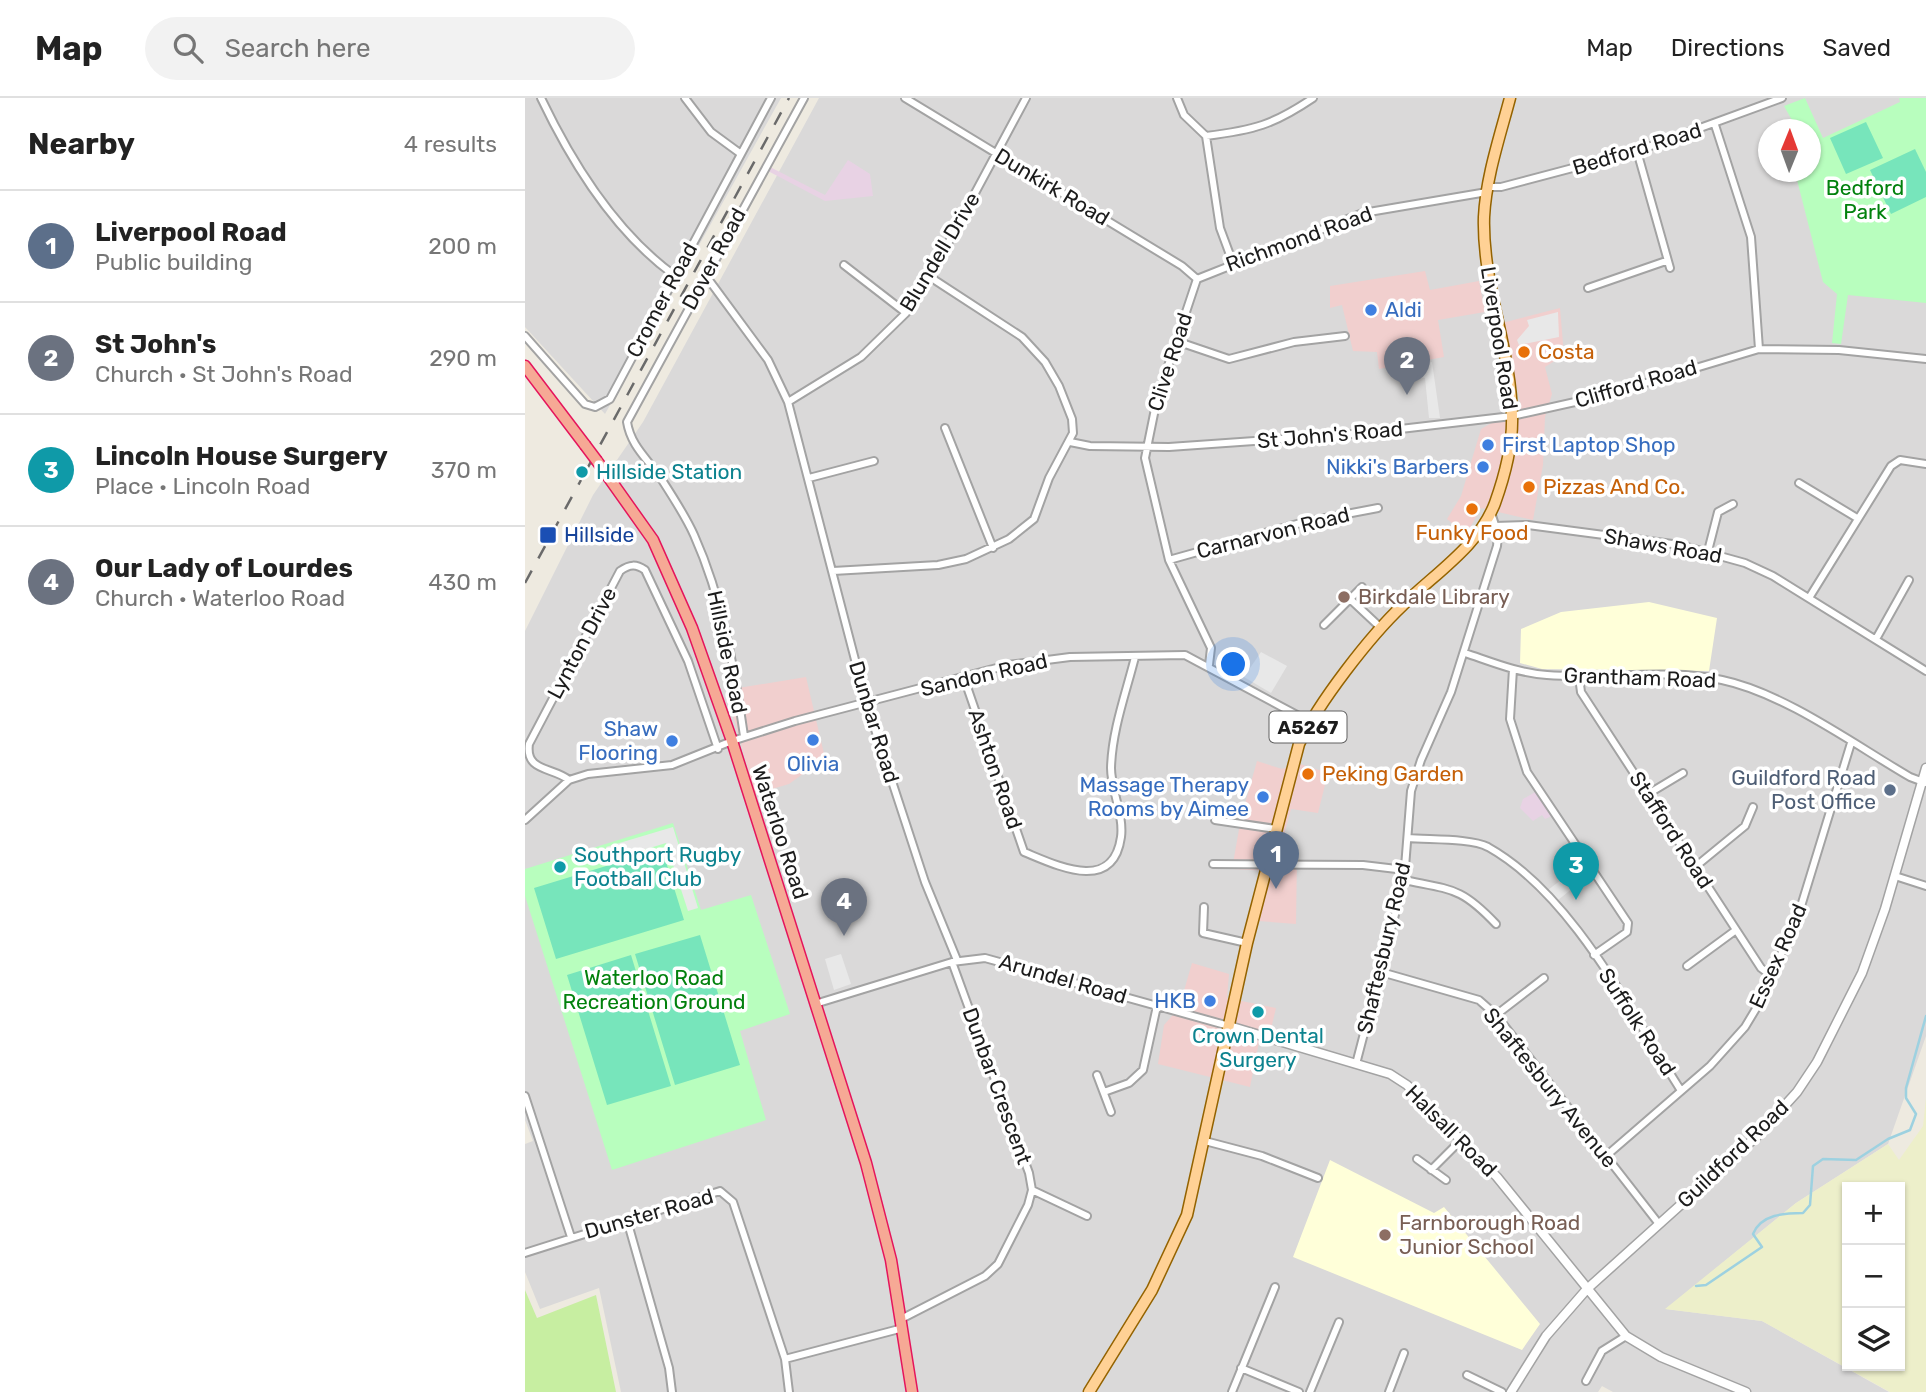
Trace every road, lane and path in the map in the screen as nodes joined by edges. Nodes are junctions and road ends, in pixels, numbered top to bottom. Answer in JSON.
{"nodes":[{"id":1,"x":541,"y":98,"type":"edge"},
{"id":2,"x":685,"y":98,"type":"edge"},
{"id":3,"x":771,"y":98,"type":"edge"},
{"id":4,"x":804,"y":98,"type":"edge"},
{"id":5,"x":905,"y":98,"type":"edge"},
{"id":6,"x":1026,"y":98,"type":"edge"},
{"id":7,"x":1177,"y":98,"type":"edge"},
{"id":8,"x":1313,"y":98,"type":"edge"},
{"id":9,"x":1510,"y":98,"type":"edge"},
{"id":10,"x":1782,"y":98,"type":"edge"},
{"id":11,"x":1715,"y":125,"type":"junction"},
{"id":12,"x":1206,"y":136,"type":"junction"},
{"id":13,"x":1637,"y":151,"type":"junction"},
{"id":14,"x":997,"y":153,"type":"junction"},
{"id":15,"x":741,"y":154,"type":"junction"},
{"id":16,"x":1488,"y":189,"type":"junction"},
{"id":17,"x":1666,"y":261,"type":"junction"},
{"id":18,"x":1233,"y":262,"type":"junction"},
{"id":19,"x":844,"y":265,"type":"dead end"},
{"id":20,"x":1670,"y":268,"type":"dead end"},
{"id":21,"x":674,"y":275,"type":"junction"},
{"id":22,"x":706,"y":276,"type":"junction"},
{"id":23,"x":930,"y":277,"type":"junction"},
{"id":24,"x":1197,"y":279,"type":"junction"},
{"id":25,"x":1596,"y":298,"type":"dead end"},
{"id":26,"x":906,"y":313,"type":"junction"},
{"id":27,"x":525,"y":336,"type":"edge"},
{"id":28,"x":1345,"y":336,"type":"dead end"},
{"id":29,"x":1176,"y":341,"type":"junction"},
{"id":30,"x":1759,"y":349,"type":"junction"},
{"id":31,"x":1926,"y":359,"type":"edge"},
{"id":32,"x":525,"y":366,"type":"edge"},
{"id":33,"x":788,"y":401,"type":"junction"},
{"id":34,"x":1512,"y":416,"type":"junction"},
{"id":35,"x":627,"y":422,"type":"joint"},
{"id":36,"x":945,"y":428,"type":"dead end"},
{"id":37,"x":1070,"y":442,"type":"junction"},
{"id":38,"x":1147,"y":446,"type":"junction"},
{"id":39,"x":874,"y":461,"type":"dead end"},
{"id":40,"x":1926,"y":464,"type":"edge"},
{"id":41,"x":809,"y":478,"type":"junction"},
{"id":42,"x":1799,"y":483,"type":"dead end"},
{"id":43,"x":1733,"y":504,"type":"dead end"},
{"id":44,"x":1378,"y":508,"type":"dead end"},
{"id":45,"x":1491,"y":512,"type":"junction"},
{"id":46,"x":1857,"y":518,"type":"junction"},
{"id":47,"x":1495,"y":526,"type":"junction"},
{"id":48,"x":993,"y":548,"type":"junction"},
{"id":49,"x":1709,"y":551,"type":"junction"},
{"id":50,"x":1168,"y":560,"type":"junction"},
{"id":51,"x":833,"y":571,"type":"junction"},
{"id":52,"x":1909,"y":580,"type":"dead end"},
{"id":53,"x":1362,"y":587,"type":"dead end"},
{"id":54,"x":1809,"y":598,"type":"junction"},
{"id":55,"x":1350,"y":599,"type":"junction"},
{"id":56,"x":1324,"y":625,"type":"dead end"},
{"id":57,"x":1381,"y":628,"type":"junction"},
{"id":58,"x":1876,"y":639,"type":"junction"},
{"id":59,"x":1465,"y":653,"type":"junction"},
{"id":60,"x":1135,"y":657,"type":"junction"},
{"id":61,"x":1209,"y":665,"type":"junction"},
{"id":62,"x":1513,"y":669,"type":"junction"},
{"id":63,"x":1926,"y":671,"type":"edge"},
{"id":64,"x":1579,"y":677,"type":"junction"},
{"id":65,"x":964,"y":678,"type":"junction"},
{"id":66,"x":866,"y":702,"type":"junction"},
{"id":67,"x":1310,"y":722,"type":"junction"},
{"id":68,"x":744,"y":736,"type":"junction"},
{"id":69,"x":731,"y":741,"type":"junction"},
{"id":70,"x":1851,"y":743,"type":"junction"},
{"id":71,"x":718,"y":749,"type":"junction"},
{"id":72,"x":1926,"y":768,"type":"edge"},
{"id":73,"x":1683,"y":773,"type":"dead end"},
{"id":74,"x":569,"y":780,"type":"junction"},
{"id":75,"x":1923,"y":782,"type":"edge"},
{"id":76,"x":1648,"y":794,"type":"junction"},
{"id":77,"x":1753,"y":807,"type":"dead end"},
{"id":78,"x":525,"y":820,"type":"edge"},
{"id":79,"x":1215,"y":820,"type":"dead end"},
{"id":80,"x":1276,"y":830,"type":"junction"},
{"id":81,"x":1408,"y":838,"type":"junction"},
{"id":82,"x":1213,"y":864,"type":"dead end"},
{"id":83,"x":1267,"y":866,"type":"junction"},
{"id":84,"x":1695,"y":867,"type":"junction"},
{"id":85,"x":1405,"y":870,"type":"junction"},
{"id":86,"x":1895,"y":876,"type":"junction"},
{"id":87,"x":1404,"y":880,"type":"junction"},
{"id":88,"x":1926,"y":886,"type":"edge"},
{"id":89,"x":1204,"y":907,"type":"dead end"},
{"id":90,"x":1496,"y":924,"type":"dead end"},
{"id":91,"x":1736,"y":930,"type":"junction"},
{"id":92,"x":1247,"y":943,"type":"junction"},
{"id":93,"x":1594,"y":955,"type":"junction"},
{"id":94,"x":954,"y":961,"type":"junction"},
{"id":95,"x":1687,"y":966,"type":"dead end"},
{"id":96,"x":1381,"y":972,"type":"junction"},
{"id":97,"x":1773,"y":977,"type":"junction"},
{"id":98,"x":1544,"y":978,"type":"dead end"},
{"id":99,"x":815,"y":1004,"type":"junction"},
{"id":100,"x":1157,"y":1006,"type":"junction"},
{"id":101,"x":1496,"y":1015,"type":"junction"},
{"id":102,"x":1229,"y":1026,"type":"junction"},
{"id":103,"x":1356,"y":1064,"type":"junction"},
{"id":104,"x":1097,"y":1075,"type":"dead end"},
{"id":105,"x":1680,"y":1089,"type":"junction"},
{"id":106,"x":1104,"y":1092,"type":"junction"},
{"id":107,"x":525,"y":1096,"type":"edge"},
{"id":108,"x":1111,"y":1112,"type":"dead end"},
{"id":109,"x":1461,"y":1139,"type":"junction"},
{"id":110,"x":1205,"y":1141,"type":"junction"},
{"id":111,"x":1606,"y":1156,"type":"junction"},
{"id":112,"x":1417,"y":1160,"type":"dead end"},
{"id":113,"x":1431,"y":1170,"type":"junction"},
{"id":114,"x":1318,"y":1178,"type":"dead end"},
{"id":115,"x":1446,"y":1180,"type":"dead end"},
{"id":116,"x":1032,"y":1190,"type":"junction"},
{"id":117,"x":1087,"y":1216,"type":"dead end"},
{"id":118,"x":627,"y":1220,"type":"junction"},
{"id":119,"x":1658,"y":1224,"type":"junction"},
{"id":120,"x":571,"y":1237,"type":"junction"},
{"id":121,"x":525,"y":1253,"type":"edge"},
{"id":122,"x":1275,"y":1287,"type":"dead end"},
{"id":123,"x":1587,"y":1289,"type":"junction"},
{"id":124,"x":1339,"y":1322,"type":"dead end"},
{"id":125,"x":903,"y":1323,"type":"junction"},
{"id":126,"x":1626,"y":1336,"type":"junction"},
{"id":127,"x":1404,"y":1353,"type":"dead end"},
{"id":128,"x":785,"y":1359,"type":"junction"},
{"id":129,"x":1241,"y":1368,"type":"junction"},
{"id":130,"x":1467,"y":1375,"type":"dead end"},
{"id":131,"x":1586,"y":1381,"type":"dead end"},
{"id":132,"x":672,"y":1392,"type":"edge"},
{"id":133,"x":789,"y":1392,"type":"edge"},
{"id":134,"x":912,"y":1392,"type":"edge"},
{"id":135,"x":1089,"y":1392,"type":"edge"},
{"id":136,"x":1232,"y":1392,"type":"edge"},
{"id":137,"x":1299,"y":1392,"type":"edge"},
{"id":138,"x":1310,"y":1392,"type":"edge"},
{"id":139,"x":1389,"y":1392,"type":"edge"},
{"id":140,"x":1502,"y":1392,"type":"edge"},
{"id":141,"x":1511,"y":1392,"type":"edge"},
{"id":142,"x":1746,"y":1392,"type":"edge"}],
"edges":[{"from":1,"to":21,"type":"street"},
{"from":2,"to":15,"type":"street"},
{"from":3,"to":15,"type":"street","name":"Cromer Road"},
{"from":4,"to":22,"type":"street","name":"Dover Road"},
{"from":5,"to":14,"type":"street","name":"Dunkirk Road"},
{"from":6,"to":14,"type":"street","name":"Blundell Drive"},
{"from":7,"to":12,"type":"street"},
{"from":8,"to":12,"type":"street"},
{"from":9,"to":16,"type":"main road","name":"Liverpool Road","number":"A5267"},
{"from":10,"to":11,"type":"street","name":"Bedford Road"},
{"from":11,"to":13,"type":"street","name":"Bedford Road"},
{"from":11,"to":30,"type":"street"},
{"from":12,"to":18,"type":"street"},
{"from":13,"to":16,"type":"street","name":"Bedford Road"},
{"from":13,"to":17,"type":"street"},
{"from":14,"to":23,"type":"street","name":"Blundell Drive"},
{"from":14,"to":24,"type":"street","name":"Dunkirk Road"},
{"from":15,"to":21,"type":"street","name":"Cromer Road"},
{"from":16,"to":18,"type":"street","name":"Richmond Road"},
{"from":16,"to":34,"type":"main road","name":"Liverpool Road","number":"A5267"},
{"from":17,"to":20,"type":"street"},
{"from":17,"to":25,"type":"street"},
{"from":18,"to":24,"type":"street","name":"Richmond Road"},
{"from":19,"to":26,"type":"street"},
{"from":21,"to":27,"type":"street","name":"Cromer Road"},
{"from":22,"to":33,"type":"street","name":"Dunbar Road"},
{"from":22,"to":35,"type":"street","name":"Dover Road"},
{"from":23,"to":26,"type":"street","name":"Blundell Drive"},
{"from":23,"to":37,"type":"street"},
{"from":24,"to":29,"type":"street","name":"Clive Road"},
{"from":26,"to":33,"type":"street","name":"Blundell Drive"},
{"from":28,"to":29,"type":"street"},
{"from":29,"to":38,"type":"street","name":"Clive Road"},
{"from":30,"to":31,"type":"street","name":"Clifford Road"},
{"from":30,"to":34,"type":"street","name":"Clifford Road"},
{"from":32,"to":69,"type":"highway","name":"Waterloo Road","bridge":true},
{"from":33,"to":41,"type":"street","name":"Dunbar Road"},
{"from":34,"to":38,"type":"street","name":"St John's Road"},
{"from":34,"to":45,"type":"main road","name":"Liverpool Road","number":"A5267"},
{"from":35,"to":68,"type":"street","name":"Hillside Road"},
{"from":36,"to":48,"type":"street"},
{"from":37,"to":38,"type":"street","name":"St John's Road"},
{"from":37,"to":48,"type":"street"},
{"from":38,"to":50,"type":"street","name":"Clive Road"},
{"from":39,"to":41,"type":"street"},
{"from":40,"to":46,"type":"street"},
{"from":41,"to":51,"type":"street","name":"Dunbar Road"},
{"from":42,"to":46,"type":"street"},
{"from":43,"to":49,"type":"street"},
{"from":44,"to":50,"type":"street","name":"Carnarvon Road"},
{"from":45,"to":47,"type":"street","name":"Shaftesbury Road"},
{"from":45,"to":57,"type":"main road","name":"Liverpool Road","number":"A5267"},
{"from":46,"to":54,"type":"street"},
{"from":47,"to":49,"type":"street","name":"Shaws Road"},
{"from":47,"to":59,"type":"street","name":"Shaftesbury Road"},
{"from":48,"to":51,"type":"street"},
{"from":49,"to":54,"type":"street","name":"Shaws Road"},
{"from":50,"to":61,"type":"street","name":"Clive Road"},
{"from":51,"to":66,"type":"street","name":"Dunbar Road"},
{"from":52,"to":58,"type":"street"},
{"from":53,"to":55,"type":"street"},
{"from":54,"to":58,"type":"street","name":"Shaws Road"},
{"from":55,"to":56,"type":"street"},
{"from":55,"to":57,"type":"street"},
{"from":57,"to":67,"type":"main road","name":"Liverpool Road","number":"A5267"},
{"from":58,"to":63,"type":"street","name":"Shaws Road"},
{"from":59,"to":62,"type":"street","name":"Grantham Road"},
{"from":59,"to":81,"type":"street","name":"Shaftesbury Road"},
{"from":60,"to":61,"type":"street","name":"Sandon Road"},
{"from":60,"to":65,"type":"street","name":"Sandon Road"},
{"from":60,"to":65,"type":"street","name":"Ashton Road"},
{"from":61,"to":67,"type":"street","name":"Sandon Road"},
{"from":62,"to":64,"type":"street","name":"Grantham Road"},
{"from":62,"to":93,"type":"street"},
{"from":64,"to":70,"type":"street","name":"Grantham Road"},
{"from":64,"to":76,"type":"street","name":"Stafford Road"},
{"from":65,"to":66,"type":"street","name":"Sandon Road"},
{"from":66,"to":68,"type":"street","name":"Sandon Road"},
{"from":66,"to":94,"type":"street","name":"Dunbar Road"},
{"from":67,"to":80,"type":"main road","name":"Liverpool Road","number":"A5267"},
{"from":68,"to":69,"type":"street","name":"Sandon Road"},
{"from":69,"to":71,"type":"street","name":"Sandon Road"},
{"from":69,"to":99,"type":"highway","name":"Waterloo Road"},
{"from":70,"to":75,"type":"street","name":"Grantham Road"},
{"from":70,"to":97,"type":"street","name":"Essex Road"},
{"from":71,"to":74,"type":"street","name":"Sandon Road"},
{"from":71,"to":74,"type":"street","name":"Lynton Drive"},
{"from":72,"to":75,"type":"street","name":"Guildford Road"},
{"from":73,"to":76,"type":"street"},
{"from":74,"to":78,"type":"street"},
{"from":75,"to":86,"type":"street","name":"Guildford Road"},
{"from":76,"to":84,"type":"street","name":"Stafford Road"},
{"from":77,"to":84,"type":"street"},
{"from":79,"to":80,"type":"street"},
{"from":80,"to":83,"type":"main road","name":"Liverpool Road","number":"A5267"},
{"from":81,"to":85,"type":"street","name":"Shaftesbury Road"},
{"from":81,"to":93,"type":"street","name":"Suffolk Road"},
{"from":82,"to":83,"type":"street"},
{"from":83,"to":85,"type":"street"},
{"from":83,"to":92,"type":"main road","name":"Liverpool Road","number":"A5267"},
{"from":84,"to":91,"type":"street","name":"Stafford Road"},
{"from":85,"to":87,"type":"street","name":"Shaftesbury Road"},
{"from":86,"to":88,"type":"street"},
{"from":86,"to":119,"type":"street","name":"Guildford Road"},
{"from":87,"to":90,"type":"street"},
{"from":87,"to":96,"type":"street","name":"Shaftesbury Road"},
{"from":89,"to":92,"type":"street"},
{"from":91,"to":95,"type":"street"},
{"from":91,"to":97,"type":"street","name":"Stafford Road"},
{"from":92,"to":102,"type":"main road","name":"Liverpool Road","number":"A5267"},
{"from":93,"to":105,"type":"street","name":"Suffolk Road"},
{"from":94,"to":99,"type":"street","name":"Arundel Road"},
{"from":94,"to":100,"type":"street","name":"Arundel Road"},
{"from":94,"to":116,"type":"street","name":"Dunbar Crescent"},
{"from":96,"to":101,"type":"street","name":"Shaftesbury Avenue"},
{"from":96,"to":103,"type":"street","name":"Shaftesbury Road"},
{"from":97,"to":105,"type":"street","name":"Essex Road"},
{"from":98,"to":101,"type":"street"},
{"from":99,"to":125,"type":"highway","name":"Waterloo Road"},
{"from":100,"to":102,"type":"street","name":"Arundel Road"},
{"from":100,"to":106,"type":"street"},
{"from":101,"to":111,"type":"street","name":"Shaftesbury Avenue"},
{"from":102,"to":103,"type":"street","name":"Halsall Road"},
{"from":102,"to":110,"type":"main road","name":"Liverpool Road","number":"A5267"},
{"from":103,"to":109,"type":"street","name":"Halsall Road"},
{"from":104,"to":106,"type":"street"},
{"from":105,"to":111,"type":"street","name":"Essex Road"},
{"from":106,"to":108,"type":"street"},
{"from":107,"to":120,"type":"street"},
{"from":109,"to":113,"type":"street"},
{"from":109,"to":123,"type":"street","name":"Halsall Road"},
{"from":110,"to":114,"type":"street"},
{"from":110,"to":135,"type":"main road","name":"Liverpool Road","number":"A5267"},
{"from":111,"to":119,"type":"street","name":"Shaftesbury Avenue"},
{"from":112,"to":113,"type":"street"},
{"from":113,"to":115,"type":"street"},
{"from":116,"to":117,"type":"street"},
{"from":116,"to":125,"type":"street","name":"Dunbar Crescent"},
{"from":118,"to":120,"type":"street","name":"Dunster Road"},
{"from":118,"to":128,"type":"street","name":"Dunster Road"},
{"from":118,"to":132,"type":"street"},
{"from":119,"to":123,"type":"street","name":"Guildford Road"},
{"from":120,"to":121,"type":"street","name":"Dunster Road"},
{"from":122,"to":129,"type":"street"},
{"from":123,"to":126,"type":"street","name":"Halsall Road"},
{"from":123,"to":141,"type":"street","name":"Guildford Road"},
{"from":124,"to":138,"type":"street"},
{"from":125,"to":128,"type":"street","name":"Dunbar Crescent"},
{"from":125,"to":134,"type":"highway","name":"Waterloo Road"},
{"from":126,"to":131,"type":"street"},
{"from":126,"to":142,"type":"street","name":"Halsall Road"},
{"from":127,"to":139,"type":"street"},
{"from":128,"to":133,"type":"street"},
{"from":129,"to":136,"type":"street"},
{"from":129,"to":137,"type":"street"},
{"from":130,"to":140,"type":"street"}]}
